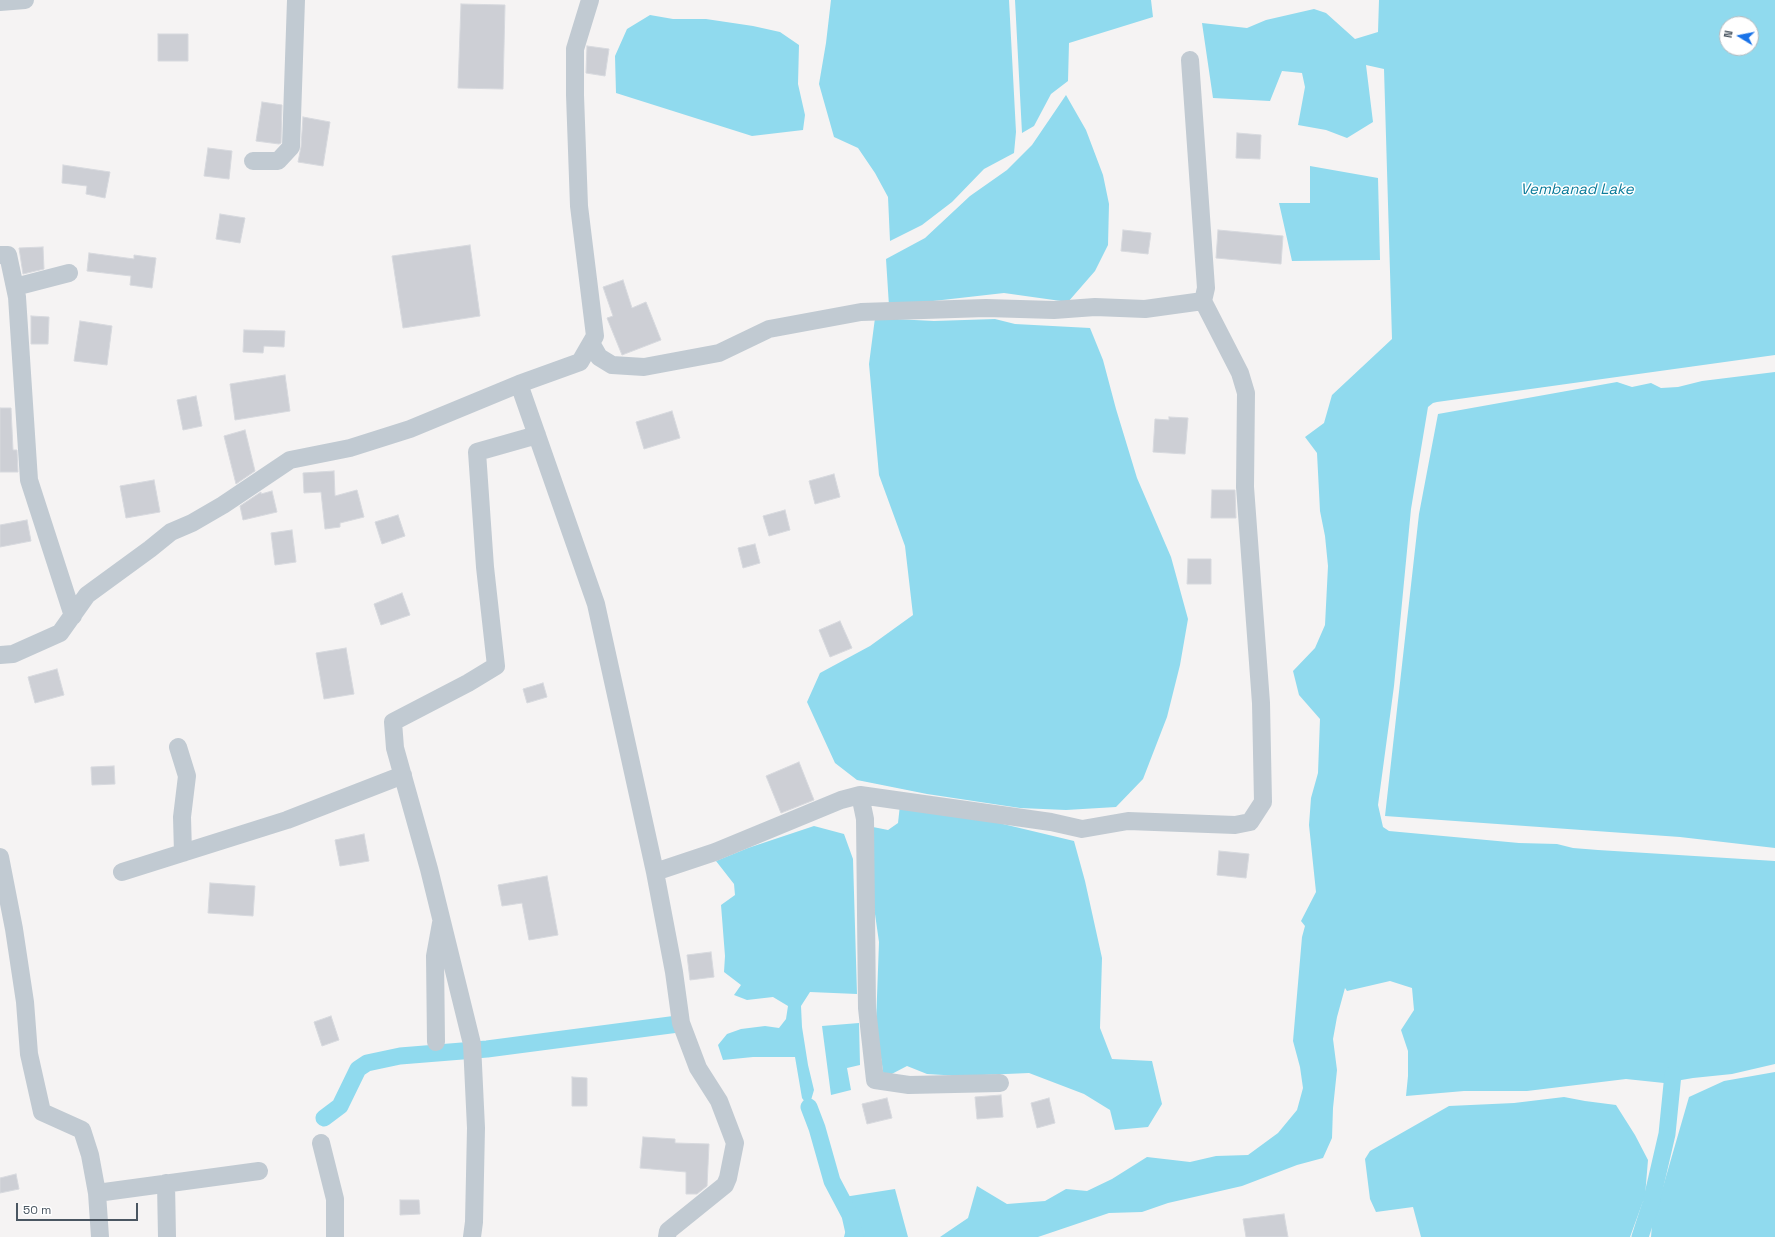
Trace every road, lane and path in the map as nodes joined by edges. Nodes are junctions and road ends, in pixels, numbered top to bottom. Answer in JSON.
{"nodes":[{"id":1,"x":25,"y":0,"type":"edge"},
{"id":2,"x":296,"y":0,"type":"edge"},
{"id":3,"x":590,"y":0,"type":"edge"},
{"id":4,"x":0,"y":2,"type":"edge"},
{"id":5,"x":1190,"y":60,"type":"dead end"},
{"id":6,"x":253,"y":161,"type":"dead end"},
{"id":7,"x":0,"y":255,"type":"edge"},
{"id":8,"x":69,"y":273,"type":"dead end"},
{"id":9,"x":15,"y":287,"type":"junction"},
{"id":10,"x":1203,"y":300,"type":"junction"},
{"id":11,"x":591,"y":343,"type":"junction"},
{"id":12,"x":519,"y":384,"type":"junction"},
{"id":13,"x":537,"y":435,"type":"junction"},
{"id":14,"x":73,"y":616,"type":"junction"},
{"id":15,"x":0,"y":655,"type":"edge"},
{"id":16,"x":178,"y":747,"type":"dead end"},
{"id":17,"x":403,"y":775,"type":"junction"},
{"id":18,"x":860,"y":796,"type":"junction"},
{"id":19,"x":183,"y":853,"type":"junction"},
{"id":20,"x":1,"y":863,"type":"edge"},
{"id":21,"x":122,"y":872,"type":"dead end"},
{"id":22,"x":655,"y":872,"type":"junction"},
{"id":23,"x":442,"y":919,"type":"junction"},
{"id":24,"x":436,"y":1042,"type":"dead end"},
{"id":25,"x":1000,"y":1083,"type":"dead end"},
{"id":26,"x":321,"y":1143,"type":"dead end"},
{"id":27,"x":259,"y":1171,"type":"dead end"},
{"id":28,"x":166,"y":1183,"type":"junction"},
{"id":29,"x":97,"y":1193,"type":"junction"},
{"id":30,"x":100,"y":1237,"type":"edge"},
{"id":31,"x":167,"y":1237,"type":"edge"},
{"id":32,"x":335,"y":1237,"type":"edge"},
{"id":33,"x":472,"y":1237,"type":"edge"},
{"id":34,"x":667,"y":1237,"type":"edge"}],
"edges":[{"from":1,"to":4,"type":"street"},
{"from":2,"to":6,"type":"street"},
{"from":3,"to":11,"type":"street"},
{"from":5,"to":10,"type":"street"},
{"from":7,"to":9,"type":"street"},
{"from":8,"to":9,"type":"street"},
{"from":9,"to":14,"type":"street"},
{"from":10,"to":11,"type":"street"},
{"from":10,"to":18,"type":"street"},
{"from":11,"to":12,"type":"street"},
{"from":12,"to":13,"type":"street"},
{"from":12,"to":14,"type":"street"},
{"from":13,"to":17,"type":"street"},
{"from":13,"to":22,"type":"street"},
{"from":14,"to":15,"type":"street"},
{"from":16,"to":19,"type":"street"},
{"from":17,"to":19,"type":"street"},
{"from":17,"to":23,"type":"street"},
{"from":18,"to":22,"type":"street"},
{"from":18,"to":25,"type":"street"},
{"from":19,"to":21,"type":"street"},
{"from":20,"to":29,"type":"street"},
{"from":22,"to":34,"type":"street"},
{"from":23,"to":24,"type":"street"},
{"from":23,"to":33,"type":"street"},
{"from":26,"to":32,"type":"street"},
{"from":27,"to":28,"type":"street"},
{"from":28,"to":29,"type":"street"},
{"from":28,"to":31,"type":"street"},
{"from":29,"to":30,"type":"street"}]}
